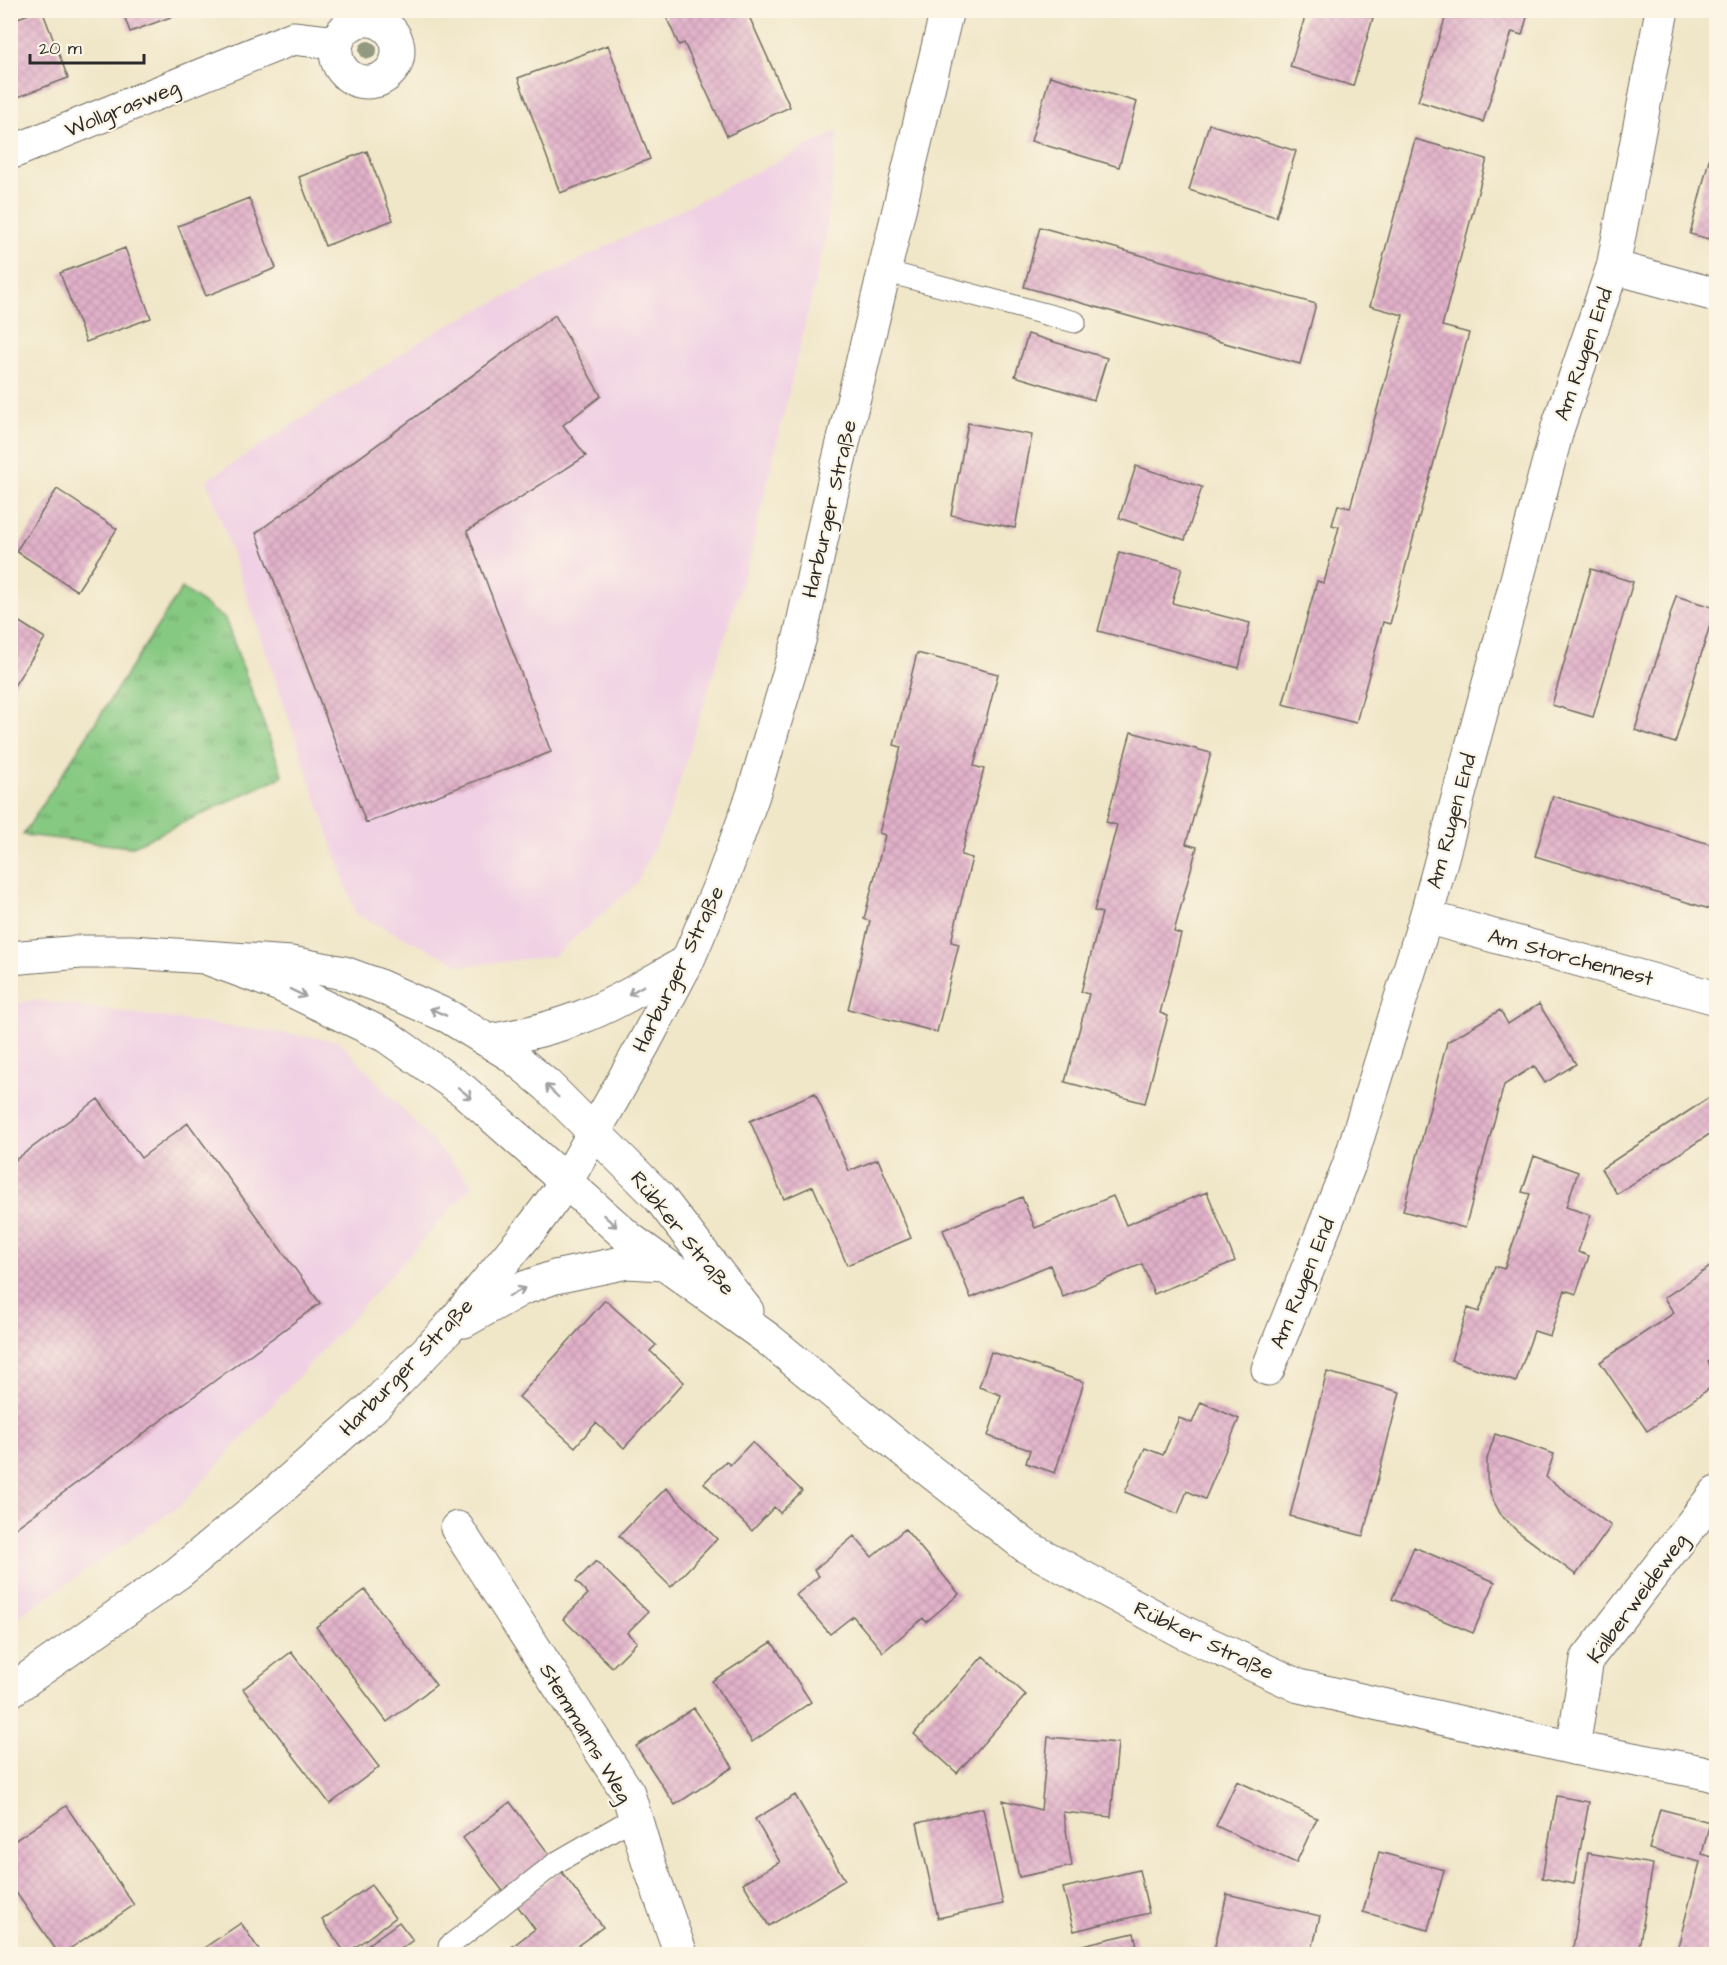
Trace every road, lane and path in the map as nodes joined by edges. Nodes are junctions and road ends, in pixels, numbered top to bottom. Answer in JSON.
{"nodes":[{"id":1,"x":947,"y":10,"type":"edge"},
{"id":2,"x":1662,"y":10,"type":"edge"},
{"id":3,"x":337,"y":43,"type":"dead end"},
{"id":4,"x":10,"y":153,"type":"edge"},
{"id":5,"x":1613,"y":267,"type":"junction"},
{"id":6,"x":885,"y":271,"type":"junction"},
{"id":7,"x":1716,"y":295,"type":"edge"},
{"id":8,"x":1075,"y":322,"type":"dead end"},
{"id":9,"x":1426,"y":917,"type":"junction"},
{"id":10,"x":204,"y":957,"type":"junction"},
{"id":11,"x":10,"y":958,"type":"edge"},
{"id":12,"x":687,"y":962,"type":"junction"},
{"id":13,"x":1716,"y":998,"type":"edge"},
{"id":14,"x":488,"y":1041,"type":"junction"},
{"id":15,"x":594,"y":1132,"type":"junction"},
{"id":16,"x":566,"y":1182,"type":"junction"},
{"id":17,"x":663,"y":1264,"type":"junction"},
{"id":18,"x":447,"y":1330,"type":"junction"},
{"id":19,"x":768,"y":1339,"type":"junction"},
{"id":20,"x":1268,"y":1369,"type":"dead end"},
{"id":21,"x":1716,"y":1493,"type":"edge"},
{"id":22,"x":457,"y":1528,"type":"dead end"},
{"id":23,"x":10,"y":1691,"type":"edge"},
{"id":24,"x":1573,"y":1748,"type":"junction"},
{"id":25,"x":1716,"y":1776,"type":"edge"},
{"id":26,"x":635,"y":1817,"type":"junction"},
{"id":27,"x":449,"y":1946,"type":"dead end"},
{"id":28,"x":681,"y":1954,"type":"edge"}],
"edges":[{"from":1,"to":6,"type":"street","name":"Harburger Straße"},
{"from":2,"to":5,"type":"street","name":"Am Rugen End"},
{"from":3,"to":4,"type":"street","name":"Wollgrasweg"},
{"from":5,"to":7,"type":"street","name":"Am Rugen End"},
{"from":5,"to":9,"type":"street","name":"Am Rugen End"},
{"from":6,"to":8,"type":"lane"},
{"from":6,"to":12,"type":"street","name":"Harburger Straße"},
{"from":9,"to":13,"type":"street","name":"Am Storchennest"},
{"from":9,"to":20,"type":"street","name":"Am Rugen End"},
{"from":10,"to":11,"type":"street","name":"Rübker Straße"},
{"from":14,"to":10,"type":"street","name":"Rübker Straße","one_way":true},
{"from":10,"to":16,"type":"street","name":"Rübker Straße","one_way":true},
{"from":12,"to":14,"type":"street","one_way":true},
{"from":12,"to":15,"type":"street","name":"Harburger Straße"},
{"from":15,"to":14,"type":"street","name":"Rübker Straße","one_way":true},
{"from":15,"to":16,"type":"street","name":"Harburger Straße"},
{"from":15,"to":19,"type":"street","name":"Rübker Straße"},
{"from":16,"to":17,"type":"street","name":"Rübker Straße","one_way":true},
{"from":16,"to":18,"type":"street","name":"Harburger Straße"},
{"from":18,"to":17,"type":"street","one_way":true},
{"from":17,"to":19,"type":"street","name":"Rübker Straße"},
{"from":18,"to":23,"type":"street","name":"Harburger Straße"},
{"from":19,"to":24,"type":"street","name":"Rübker Straße"},
{"from":21,"to":24,"type":"street","name":"Kälberweideweg"},
{"from":22,"to":26,"type":"street","name":"Stemmanns Weg"},
{"from":24,"to":25,"type":"street","name":"Rübker Straße"},
{"from":26,"to":27,"type":"lane"},
{"from":26,"to":28,"type":"street","name":"Stemmanns Weg"}]}
